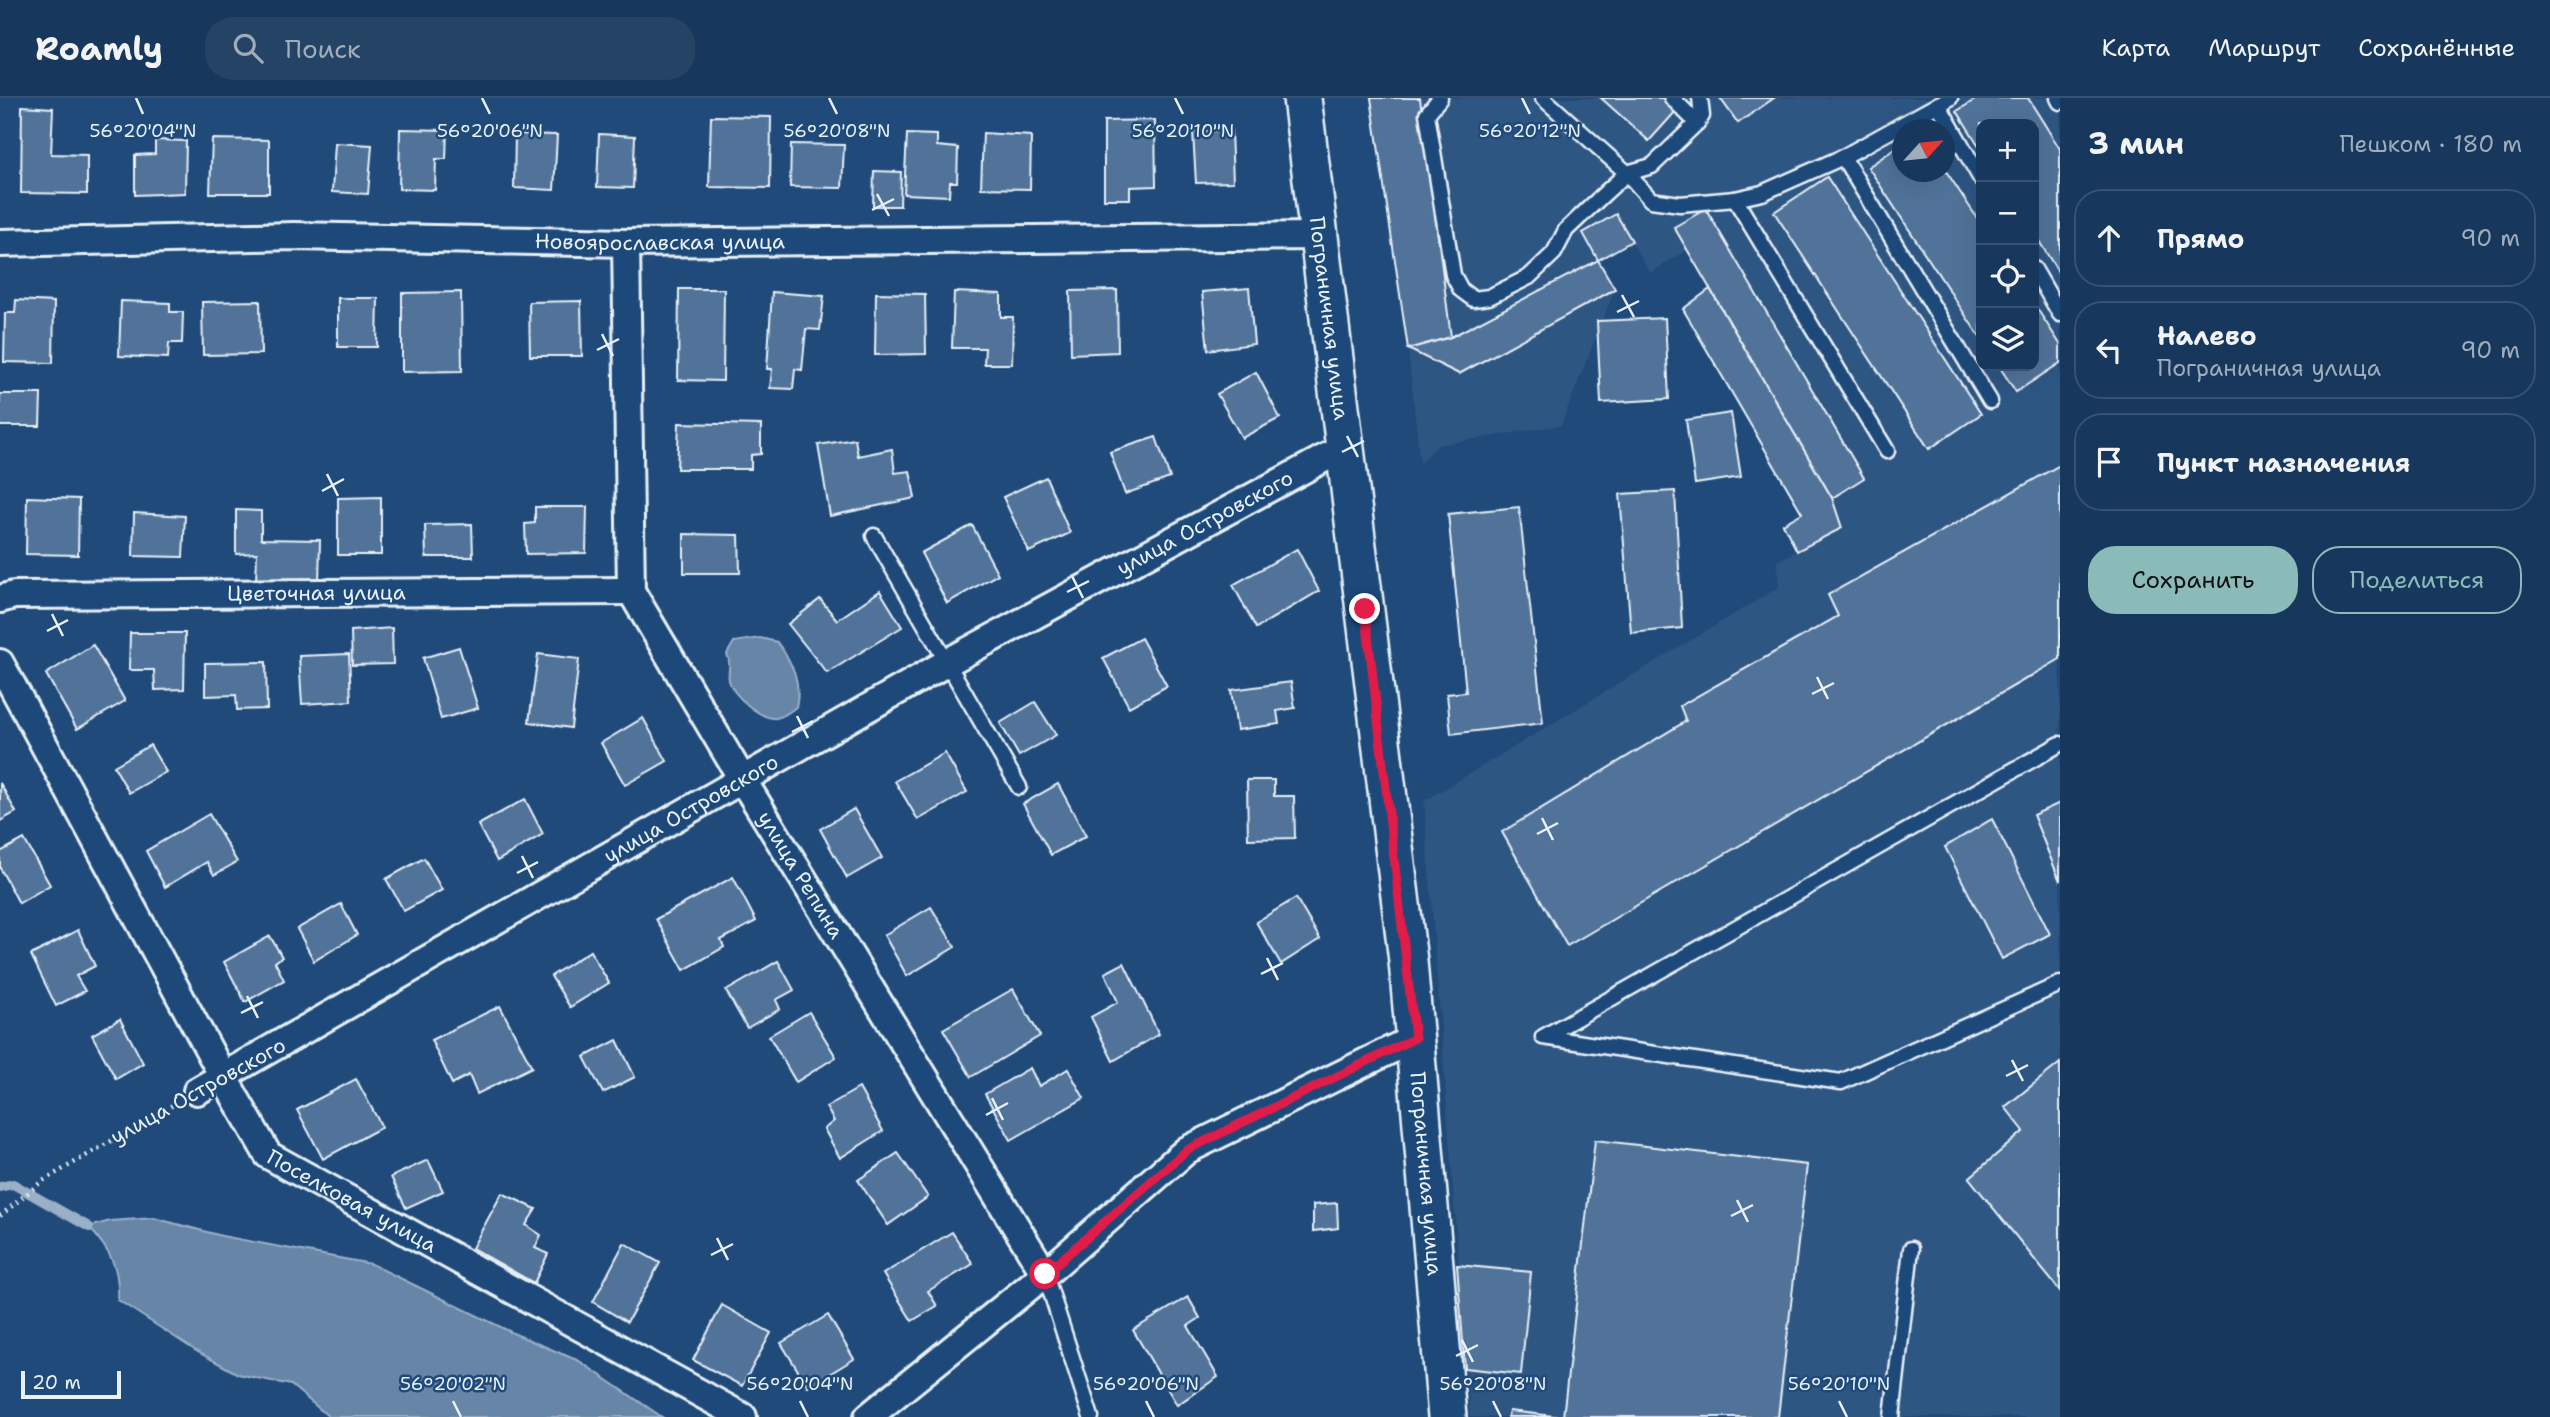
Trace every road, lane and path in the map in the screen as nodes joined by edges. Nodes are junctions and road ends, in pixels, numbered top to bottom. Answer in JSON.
{"nodes":[{"id":1,"x":1303,"y":98,"type":"edge"},
{"id":2,"x":1440,"y":98,"type":"edge"},
{"id":3,"x":1543,"y":98,"type":"edge"},
{"id":4,"x":1672,"y":98,"type":"edge"},
{"id":5,"x":1700,"y":98,"type":"edge"},
{"id":6,"x":1944,"y":101,"type":"edge"},
{"id":7,"x":1697,"y":123,"type":"junction"},
{"id":8,"x":1843,"y":157,"type":"junction"},
{"id":9,"x":1976,"y":168,"type":"edge"},
{"id":10,"x":1627,"y":173,"type":"junction"},
{"id":11,"x":1735,"y":199,"type":"junction"},
{"id":12,"x":1319,"y":236,"type":"junction"},
{"id":13,"x":0,"y":243,"type":"edge"},
{"id":14,"x":626,"y":243,"type":"junction"},
{"id":15,"x":2039,"y":278,"type":"edge"},
{"id":16,"x":2060,"y":314,"type":"edge"},
{"id":17,"x":1990,"y":401,"type":"dead end"},
{"id":18,"x":1345,"y":447,"type":"junction"},
{"id":19,"x":1887,"y":451,"type":"dead end"},
{"id":20,"x":874,"y":536,"type":"dead end"},
{"id":21,"x":631,"y":592,"type":"junction"},
{"id":22,"x":0,"y":599,"type":"edge"},
{"id":23,"x":0,"y":663,"type":"edge"},
{"id":24,"x":948,"y":663,"type":"junction"},
{"id":25,"x":2060,"y":744,"type":"edge"},
{"id":26,"x":741,"y":779,"type":"junction"},
{"id":27,"x":1019,"y":787,"type":"dead end"},
{"id":28,"x":2060,"y":984,"type":"edge"},
{"id":29,"x":1415,"y":1038,"type":"junction"},
{"id":30,"x":224,"y":1078,"type":"junction"},
{"id":31,"x":197,"y":1091,"type":"joint"},
{"id":32,"x":0,"y":1216,"type":"edge"},
{"id":33,"x":1910,"y":1248,"type":"dead end"},
{"id":34,"x":1045,"y":1274,"type":"junction"},
{"id":35,"x":743,"y":1417,"type":"edge"},
{"id":36,"x":868,"y":1417,"type":"edge"},
{"id":37,"x":1091,"y":1417,"type":"edge"},
{"id":38,"x":1447,"y":1417,"type":"edge"},
{"id":39,"x":1892,"y":1417,"type":"edge"}],
"edges":[{"from":1,"to":12,"type":"street","name":"Пограничная улица"},
{"from":2,"to":10,"type":"lane"},
{"from":3,"to":10,"type":"lane"},
{"from":4,"to":7,"type":"lane"},
{"from":5,"to":7,"type":"lane"},
{"from":6,"to":8,"type":"lane"},
{"from":6,"to":9,"type":"lane"},
{"from":7,"to":10,"type":"lane"},
{"from":8,"to":11,"type":"lane"},
{"from":8,"to":17,"type":"lane"},
{"from":10,"to":11,"type":"lane"},
{"from":11,"to":19,"type":"lane"},
{"from":12,"to":14,"type":"street","name":"Новоярославская улица"},
{"from":12,"to":18,"type":"street","name":"Пограничная улица"},
{"from":13,"to":14,"type":"street","name":"Новоярославская улица"},
{"from":14,"to":21,"type":"street","name":"улица Репина"},
{"from":15,"to":16,"type":"lane"},
{"from":18,"to":24,"type":"street","name":"улица Островского"},
{"from":18,"to":29,"type":"street","name":"Пограничная улица"},
{"from":20,"to":24,"type":"lane"},
{"from":21,"to":22,"type":"street","name":"Цветочная улица"},
{"from":21,"to":26,"type":"street","name":"улица Репина"},
{"from":23,"to":30,"type":"street","name":"Поселковая улица"},
{"from":24,"to":26,"type":"street","name":"улица Островского"},
{"from":24,"to":27,"type":"lane"},
{"from":25,"to":28,"type":"lane"},
{"from":26,"to":30,"type":"street","name":"улица Островского"},
{"from":26,"to":34,"type":"street","name":"улица Репина"},
{"from":29,"to":34,"type":"street"},
{"from":29,"to":38,"type":"street","name":"Пограничная улица"},
{"from":30,"to":31,"type":"street","name":"улица Островского"},
{"from":30,"to":35,"type":"street","name":"Поселковая улица"},
{"from":31,"to":32,"type":"path","name":"улица Островского"},
{"from":33,"to":39,"type":"lane"},
{"from":34,"to":36,"type":"street"},
{"from":34,"to":37,"type":"lane"}]}
